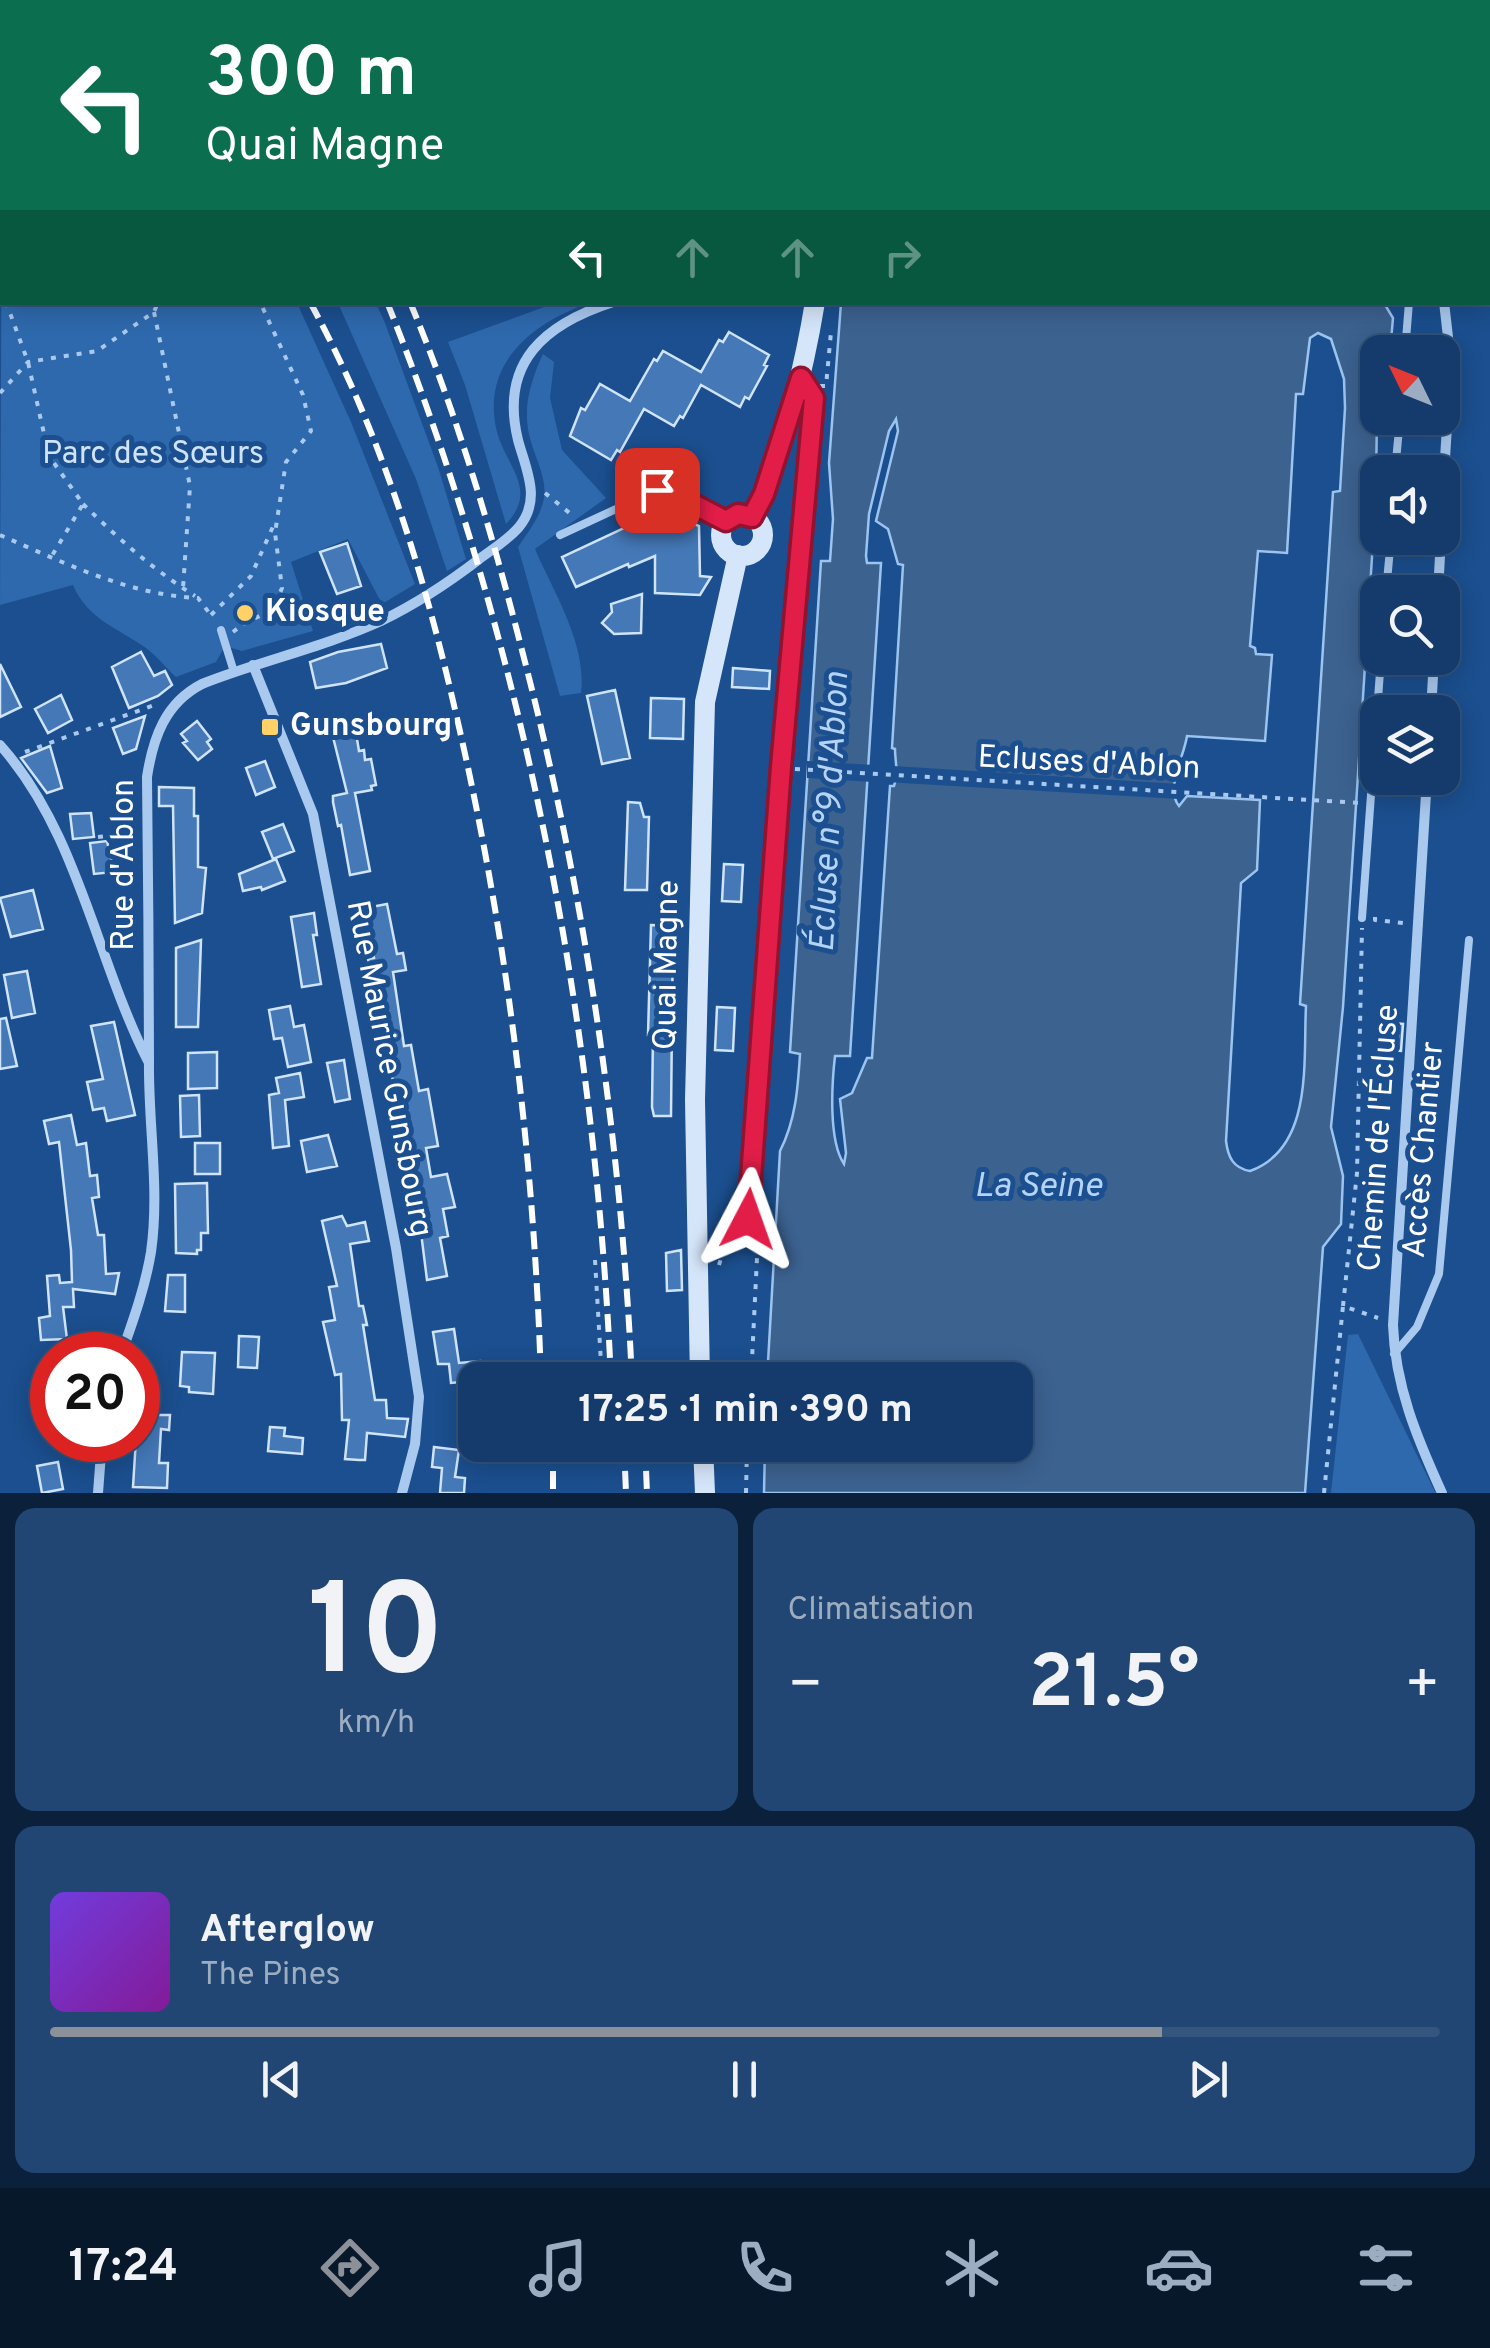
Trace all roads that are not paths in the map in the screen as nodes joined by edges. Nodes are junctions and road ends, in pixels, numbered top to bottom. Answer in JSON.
{"nodes":[{"id":1,"x":606,"y":305,"type":"edge"},
{"id":2,"x":814,"y":305,"type":"edge"},
{"id":3,"x":1408,"y":305,"type":"edge"},
{"id":4,"x":1444,"y":305,"type":"edge"},
{"id":5,"x":1406,"y":335,"type":"edge"},
{"id":6,"x":801,"y":378,"type":"junction"},
{"id":7,"x":1445,"y":455,"type":"edge"},
{"id":8,"x":752,"y":517,"type":"junction"},
{"id":9,"x":726,"y":521,"type":"junction"},
{"id":10,"x":560,"y":535,"type":"dead end"},
{"id":11,"x":738,"y":555,"type":"junction"},
{"id":12,"x":222,"y":635,"type":"road end"},
{"id":13,"x":253,"y":665,"type":"junction"},
{"id":14,"x":234,"y":672,"type":"junction"},
{"id":15,"x":1380,"y":675,"type":"edge"},
{"id":16,"x":0,"y":745,"type":"edge"},
{"id":17,"x":1426,"y":795,"type":"edge"},
{"id":18,"x":1362,"y":918,"type":"road end"},
{"id":19,"x":1469,"y":940,"type":"dead end"},
{"id":20,"x":149,"y":1062,"type":"junction"},
{"id":21,"x":748,"y":1222,"type":"road end"},
{"id":22,"x":129,"y":1332,"type":"edge"},
{"id":23,"x":1394,"y":1354,"type":"junction"},
{"id":24,"x":700,"y":1362,"type":"edge"},
{"id":25,"x":100,"y":1462,"type":"edge"},
{"id":26,"x":704,"y":1462,"type":"edge"},
{"id":27,"x":98,"y":1493,"type":"edge"},
{"id":28,"x":402,"y":1493,"type":"edge"},
{"id":29,"x":705,"y":1493,"type":"edge"},
{"id":30,"x":1442,"y":1493,"type":"edge"}],
"edges":[{"from":1,"to":13,"type":"street"},
{"from":2,"to":6,"type":"main road"},
{"from":3,"to":5,"type":"lane"},
{"from":4,"to":7,"type":"street"},
{"from":6,"to":8,"type":"main road"},
{"from":6,"to":21,"type":"lane"},
{"from":8,"to":9,"type":"main road"},
{"from":8,"to":11,"type":"main road"},
{"from":9,"to":10,"type":"lane"},
{"from":9,"to":11,"type":"main road"},
{"from":11,"to":24,"type":"main road","name":"Quai Magne"},
{"from":12,"to":14,"type":"lane"},
{"from":13,"to":14,"type":"street"},
{"from":13,"to":28,"type":"street","name":"Rue Maurice Gunsbourg"},
{"from":14,"to":20,"type":"street","name":"Rue d'Ablon"},
{"from":15,"to":18,"type":"lane"},
{"from":16,"to":20,"type":"street"},
{"from":17,"to":23,"type":"street","name":"Chemin de l'Écluse"},
{"from":19,"to":23,"type":"lane","name":"Accès Chantier"},
{"from":20,"to":22,"type":"street","name":"Rue d'Ablon"},
{"from":23,"to":30,"type":"street","name":"Chemin de l'Écluse"},
{"from":25,"to":27,"type":"street"},
{"from":26,"to":29,"type":"main road"}]}
